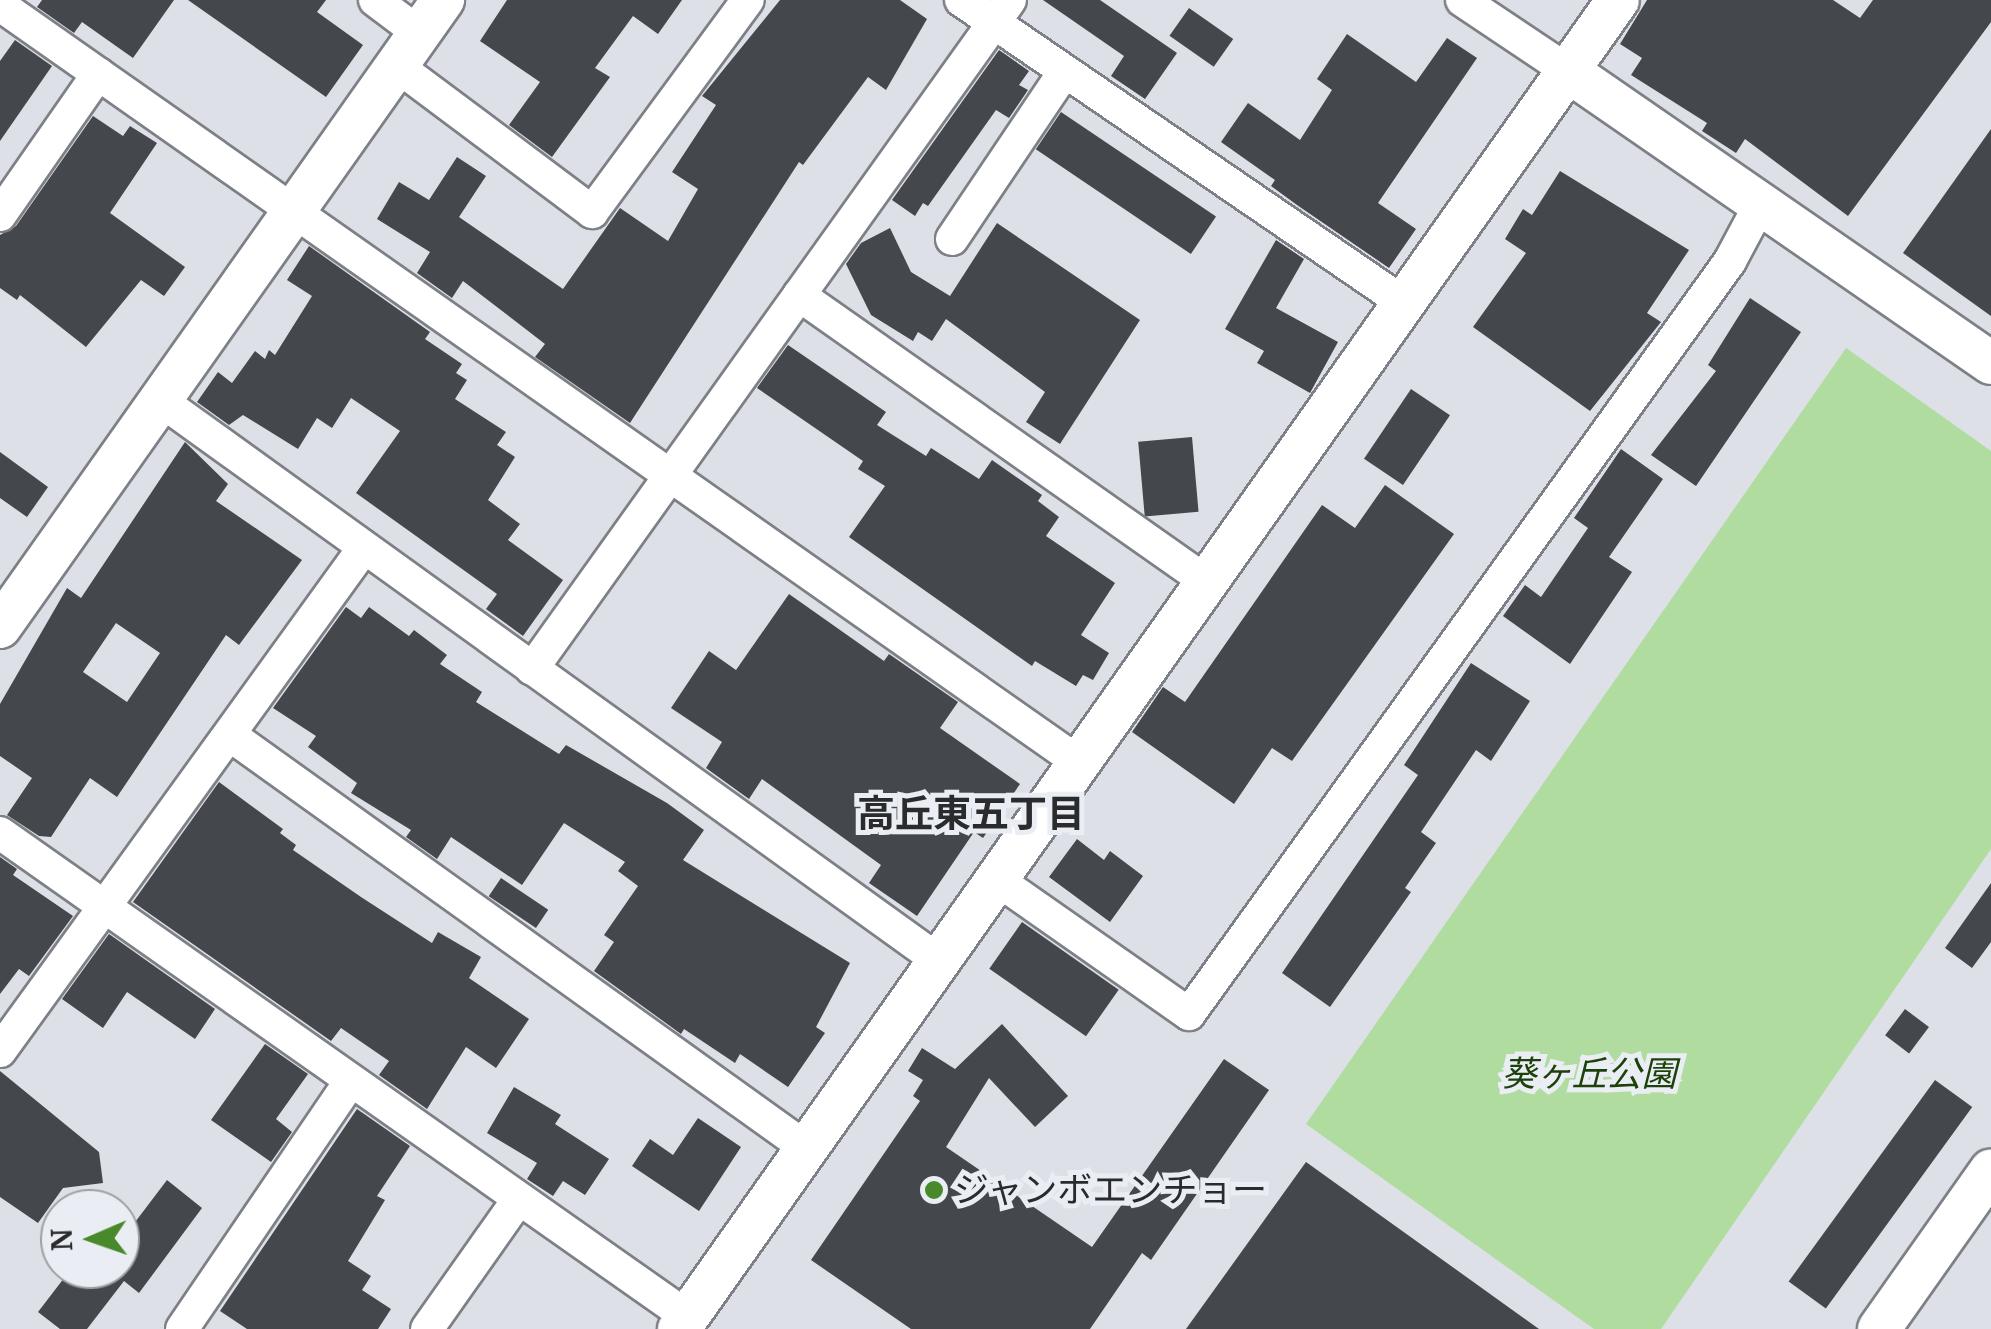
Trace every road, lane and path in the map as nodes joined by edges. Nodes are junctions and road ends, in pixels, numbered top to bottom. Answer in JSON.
{"nodes":[{"id":1,"x":375,"y":0,"type":"edge"},
{"id":2,"x":748,"y":0,"type":"edge"},
{"id":3,"x":961,"y":0,"type":"edge"},
{"id":4,"x":1462,"y":0,"type":"edge"},
{"id":5,"x":1618,"y":0,"type":"edge"},
{"id":6,"x":0,"y":5,"type":"edge"},
{"id":7,"x":1002,"y":11,"type":"edge"},
{"id":8,"x":420,"y":33,"type":"edge"},
{"id":9,"x":1065,"y":71,"type":"junction"},
{"id":10,"x":1568,"y":71,"type":"junction"},
{"id":11,"x":98,"y":74,"type":"junction"},
{"id":12,"x":1761,"y":204,"type":"junction"},
{"id":13,"x":292,"y":209,"type":"junction"},
{"id":14,"x":0,"y":215,"type":"edge"},
{"id":15,"x":952,"y":239,"type":"dead end"},
{"id":16,"x":799,"y":295,"type":"junction"},
{"id":17,"x":1406,"y":305,"type":"junction"},
{"id":18,"x":1991,"y":363,"type":"edge"},
{"id":19,"x":160,"y":400,"type":"junction"},
{"id":20,"x":673,"y":473,"type":"junction"},
{"id":21,"x":363,"y":549,"type":"junction"},
{"id":22,"x":1210,"y":584,"type":"junction"},
{"id":23,"x":2,"y":621,"type":"edge"},
{"id":24,"x":532,"y":670,"type":"junction"},
{"id":25,"x":230,"y":736,"type":"junction"},
{"id":26,"x":1081,"y":764,"type":"junction"},
{"id":27,"x":0,"y":833,"type":"edge"},
{"id":28,"x":999,"y":881,"type":"junction"},
{"id":29,"x":108,"y":905,"type":"junction"},
{"id":30,"x":938,"y":960,"type":"junction"},
{"id":31,"x":0,"y":1051,"type":"edge"},
{"id":32,"x":350,"y":1082,"type":"junction"},
{"id":33,"x":809,"y":1150,"type":"junction"},
{"id":34,"x":1991,"y":1170,"type":"edge"},
{"id":35,"x":518,"y":1200,"type":"junction"},
{"id":36,"x":684,"y":1323,"type":"edge"},
{"id":37,"x":182,"y":1329,"type":"edge"},
{"id":38,"x":427,"y":1329,"type":"edge"},
{"id":39,"x":1879,"y":1329,"type":"edge"}],
"edges":[{"from":1,"to":8,"type":"street"},
{"from":2,"to":8,"type":"street"},
{"from":3,"to":7,"type":"street"},
{"from":4,"to":10,"type":"street"},
{"from":5,"to":10,"type":"street"},
{"from":6,"to":11,"type":"street"},
{"from":7,"to":9,"type":"street"},
{"from":7,"to":16,"type":"street"},
{"from":8,"to":13,"type":"street"},
{"from":9,"to":15,"type":"street"},
{"from":9,"to":17,"type":"street"},
{"from":10,"to":12,"type":"street"},
{"from":10,"to":17,"type":"street"},
{"from":11,"to":13,"type":"street"},
{"from":11,"to":14,"type":"street"},
{"from":12,"to":18,"type":"street"},
{"from":12,"to":28,"type":"street"},
{"from":13,"to":19,"type":"street"},
{"from":13,"to":20,"type":"street"},
{"from":16,"to":20,"type":"street"},
{"from":16,"to":22,"type":"street"},
{"from":17,"to":22,"type":"street"},
{"from":19,"to":21,"type":"street"},
{"from":19,"to":23,"type":"street"},
{"from":20,"to":24,"type":"street"},
{"from":20,"to":26,"type":"street"},
{"from":21,"to":24,"type":"street"},
{"from":21,"to":25,"type":"street"},
{"from":22,"to":26,"type":"street"},
{"from":24,"to":30,"type":"street"},
{"from":25,"to":29,"type":"street"},
{"from":25,"to":33,"type":"street"},
{"from":26,"to":28,"type":"street"},
{"from":27,"to":29,"type":"street"},
{"from":28,"to":30,"type":"street"},
{"from":29,"to":31,"type":"street"},
{"from":29,"to":32,"type":"street"},
{"from":30,"to":33,"type":"street"},
{"from":32,"to":35,"type":"street"},
{"from":32,"to":37,"type":"street"},
{"from":33,"to":36,"type":"street"},
{"from":34,"to":39,"type":"street"},
{"from":35,"to":36,"type":"street"},
{"from":35,"to":38,"type":"street"}]}
